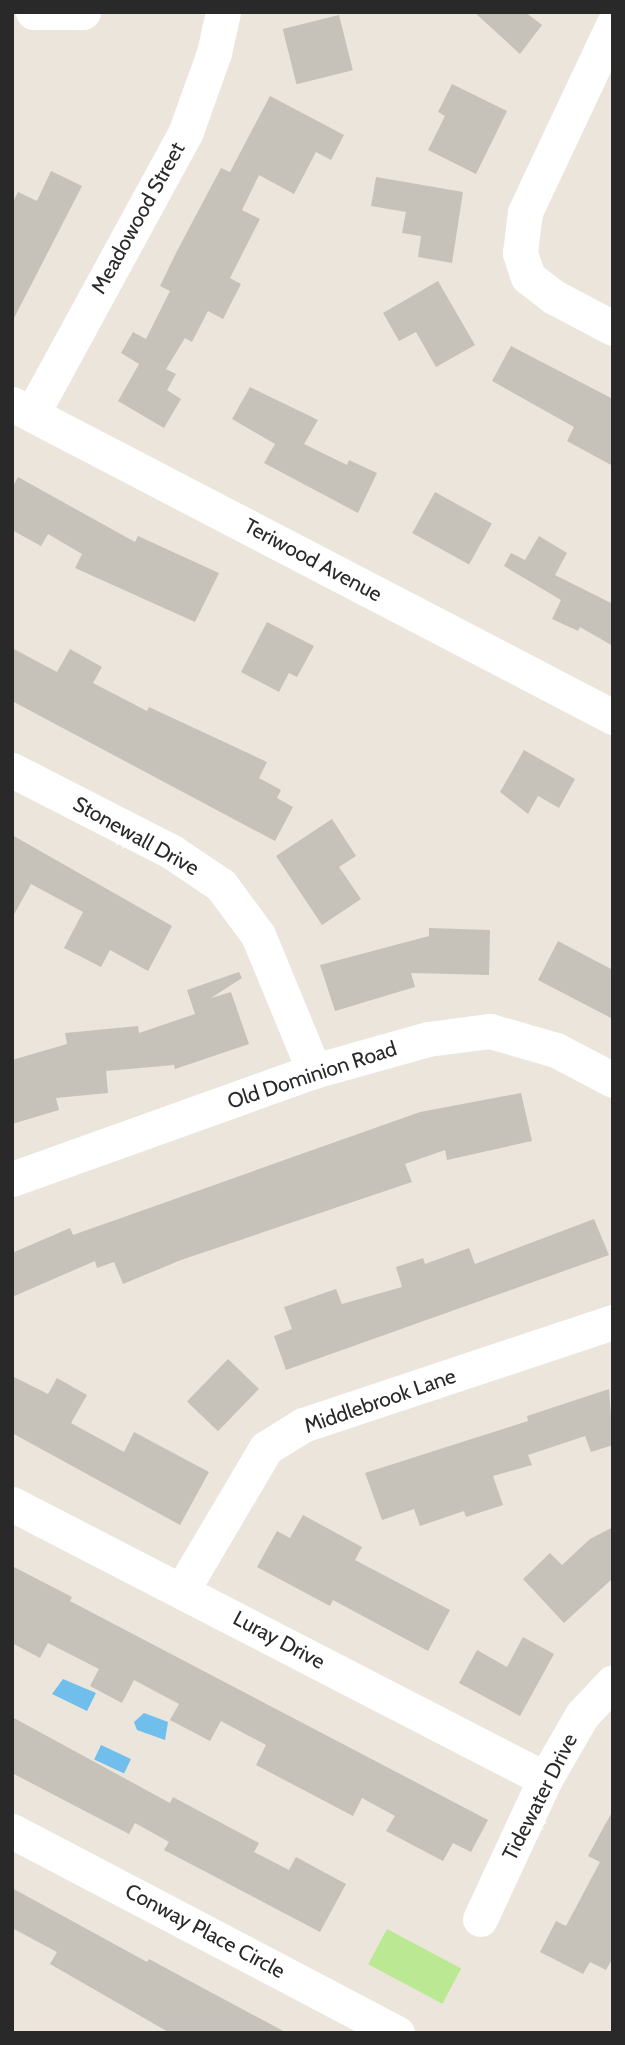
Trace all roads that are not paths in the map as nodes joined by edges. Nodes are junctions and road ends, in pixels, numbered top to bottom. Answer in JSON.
{"nodes":[{"id":1,"x":33,"y":12,"type":"edge"},
{"id":2,"x":83,"y":12,"type":"edge"},
{"id":3,"x":223,"y":12,"type":"edge"},
{"id":4,"x":613,"y":25,"type":"edge"},
{"id":5,"x":613,"y":328,"type":"edge"},
{"id":6,"x":22,"y":409,"type":"edge"},
{"id":7,"x":613,"y":717,"type":"edge"},
{"id":8,"x":12,"y":770,"type":"edge"},
{"id":9,"x":314,"y":1071,"type":"junction"},
{"id":10,"x":613,"y":1080,"type":"edge"},
{"id":11,"x":12,"y":1179,"type":"edge"},
{"id":12,"x":613,"y":1322,"type":"edge"},
{"id":13,"x":12,"y":1504,"type":"edge"},
{"id":14,"x":182,"y":1590,"type":"junction"},
{"id":15,"x":613,"y":1682,"type":"edge"},
{"id":16,"x":545,"y":1779,"type":"junction"},
{"id":17,"x":12,"y":1830,"type":"edge"},
{"id":18,"x":480,"y":1919,"type":"dead end"},
{"id":19,"x":397,"y":2033,"type":"edge"}],
"edges":[{"from":1,"to":2,"type":"street"},
{"from":3,"to":6,"type":"street","name":"Meadowood Street"},
{"from":4,"to":5,"type":"street"},
{"from":6,"to":7,"type":"street","name":"Teriwood Avenue"},
{"from":8,"to":9,"type":"street","name":"Stonewall Drive"},
{"from":9,"to":10,"type":"street","name":"Old Dominion Road"},
{"from":9,"to":11,"type":"street","name":"Old Dominion Road"},
{"from":12,"to":14,"type":"street","name":"Middlebrook Lane"},
{"from":13,"to":14,"type":"street","name":"Luray Drive"},
{"from":14,"to":16,"type":"street","name":"Luray Drive"},
{"from":15,"to":16,"type":"street","name":"Tidewater Drive"},
{"from":16,"to":18,"type":"street","name":"Tidewater Drive"},
{"from":17,"to":19,"type":"street","name":"Conway Place Circle"}]}
